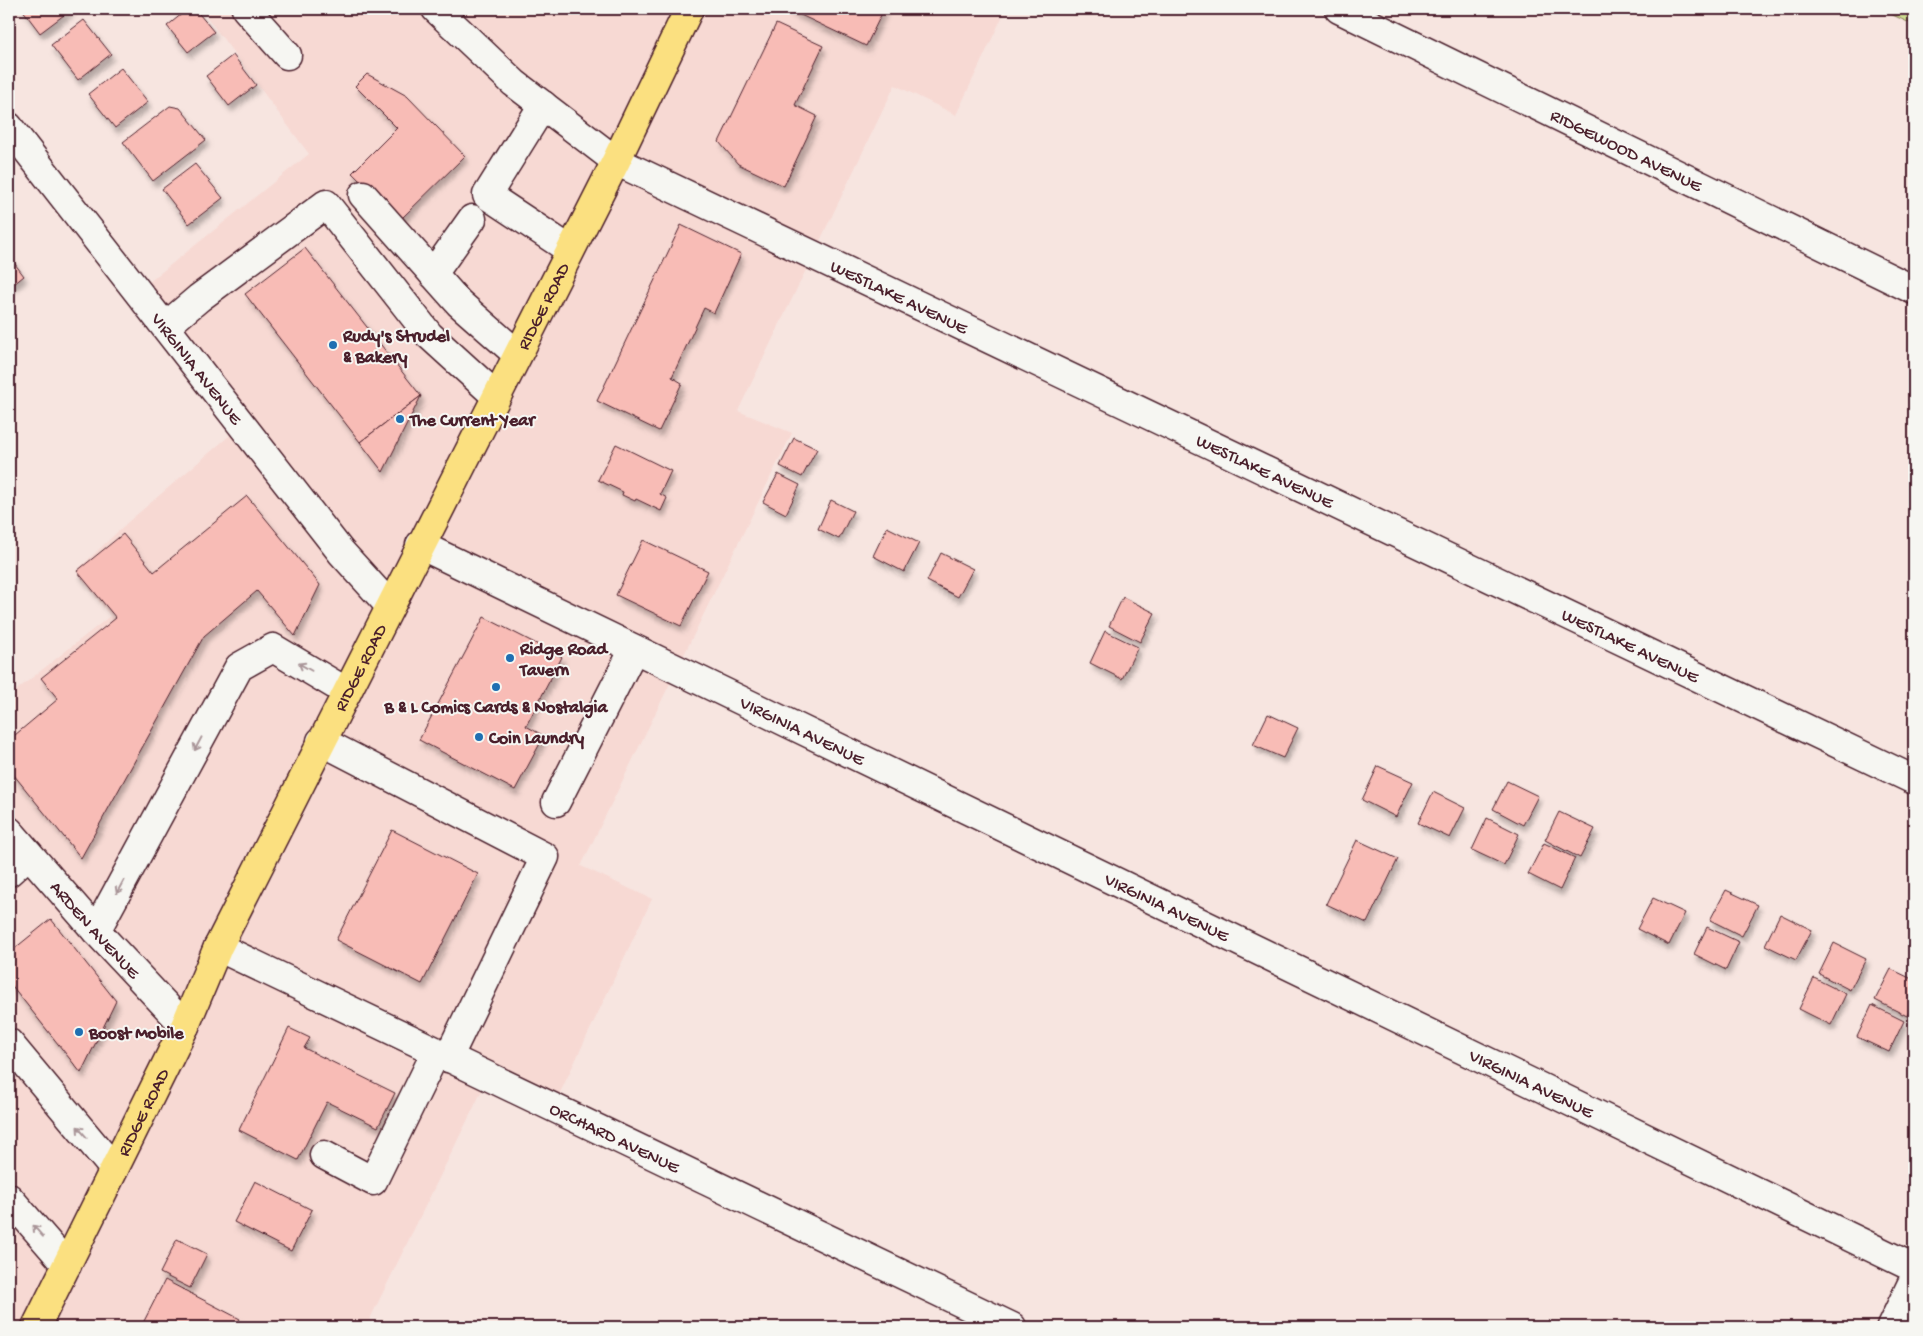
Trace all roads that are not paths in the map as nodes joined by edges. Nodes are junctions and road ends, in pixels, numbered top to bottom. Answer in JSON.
{"nodes":[{"id":1,"x":246,"y":9,"type":"edge"},
{"id":2,"x":436,"y":9,"type":"edge"},
{"id":3,"x":689,"y":9,"type":"edge"},
{"id":4,"x":1339,"y":9,"type":"edge"},
{"id":5,"x":287,"y":55,"type":"dead end"},
{"id":6,"x":543,"y":105,"type":"junction"},
{"id":7,"x":9,"y":127,"type":"edge"},
{"id":8,"x":616,"y":161,"type":"junction"},
{"id":9,"x":363,"y":195,"type":"dead end"},
{"id":10,"x":472,"y":219,"type":"dead end"},
{"id":11,"x":570,"y":250,"type":"junction"},
{"id":12,"x":433,"y":274,"type":"junction"},
{"id":13,"x":1914,"y":290,"type":"edge"},
{"id":14,"x":166,"y":326,"type":"junction"},
{"id":15,"x":517,"y":354,"type":"junction"},
{"id":16,"x":496,"y":396,"type":"junction"},
{"id":17,"x":420,"y":545,"type":"junction"},
{"id":18,"x":390,"y":606,"type":"junction"},
{"id":19,"x":634,"y":649,"type":"junction"},
{"id":20,"x":347,"y":692,"type":"junction"},
{"id":21,"x":321,"y":742,"type":"junction"},
{"id":22,"x":1914,"y":780,"type":"edge"},
{"id":23,"x":556,"y":802,"type":"dead end"},
{"id":24,"x":9,"y":831,"type":"edge"},
{"id":25,"x":29,"y":854,"type":"junction"},
{"id":26,"x":9,"y":872,"type":"edge"},
{"id":27,"x":96,"y":931,"type":"junction"},
{"id":28,"x":218,"y":947,"type":"junction"},
{"id":29,"x":185,"y":1026,"type":"junction"},
{"id":30,"x":9,"y":1043,"type":"edge"},
{"id":31,"x":442,"y":1055,"type":"junction"},
{"id":32,"x":324,"y":1155,"type":"dead end"},
{"id":33,"x":114,"y":1169,"type":"junction"},
{"id":34,"x":9,"y":1198,"type":"edge"},
{"id":35,"x":66,"y":1265,"type":"junction"},
{"id":36,"x":1914,"y":1268,"type":"edge"},
{"id":37,"x":1914,"y":1279,"type":"edge"},
{"id":38,"x":36,"y":1327,"type":"edge"},
{"id":39,"x":1012,"y":1327,"type":"edge"},
{"id":40,"x":1891,"y":1327,"type":"edge"}],
"edges":[{"from":1,"to":5,"type":"street"},
{"from":2,"to":6,"type":"street","name":"WESTLAKE AVENUE"},
{"from":3,"to":8,"type":"main road","name":"RIDGE ROAD"},
{"from":4,"to":13,"type":"street","name":"RIDGEWOOD AVENUE"},
{"from":6,"to":8,"type":"street","name":"WESTLAKE AVENUE"},
{"from":6,"to":11,"type":"street"},
{"from":7,"to":14,"type":"street","name":"VIRGINIA AVENUE"},
{"from":8,"to":11,"type":"main road","name":"RIDGE ROAD"},
{"from":8,"to":22,"type":"street","name":"WESTLAKE AVENUE"},
{"from":9,"to":12,"type":"street"},
{"from":10,"to":12,"type":"street"},
{"from":11,"to":15,"type":"main road","name":"RIDGE ROAD"},
{"from":12,"to":15,"type":"street"},
{"from":14,"to":16,"type":"street"},
{"from":14,"to":18,"type":"street","name":"VIRGINIA AVENUE"},
{"from":15,"to":16,"type":"main road","name":"RIDGE ROAD"},
{"from":16,"to":17,"type":"main road","name":"RIDGE ROAD"},
{"from":17,"to":18,"type":"main road","name":"RIDGE ROAD"},
{"from":17,"to":19,"type":"street","name":"VIRGINIA AVENUE"},
{"from":18,"to":20,"type":"main road","name":"RIDGE ROAD"},
{"from":19,"to":23,"type":"street"},
{"from":19,"to":36,"type":"street","name":"VIRGINIA AVENUE"},
{"from":20,"to":21,"type":"main road","name":"RIDGE ROAD"},
{"from":20,"to":27,"type":"street","one_way":true},
{"from":21,"to":28,"type":"main road","name":"RIDGE ROAD"},
{"from":21,"to":31,"type":"street"},
{"from":24,"to":25,"type":"street","name":"ARDEN AVENUE"},
{"from":25,"to":26,"type":"street"},
{"from":25,"to":27,"type":"street","name":"ARDEN AVENUE"},
{"from":27,"to":29,"type":"street","name":"ARDEN AVENUE"},
{"from":28,"to":29,"type":"main road","name":"RIDGE ROAD"},
{"from":28,"to":31,"type":"street","name":"ORCHARD AVENUE"},
{"from":29,"to":33,"type":"main road","name":"RIDGE ROAD"},
{"from":33,"to":30,"type":"street","one_way":true},
{"from":31,"to":32,"type":"street"},
{"from":31,"to":39,"type":"street","name":"ORCHARD AVENUE"},
{"from":33,"to":35,"type":"main road","name":"RIDGE ROAD"},
{"from":35,"to":34,"type":"street","one_way":true},
{"from":35,"to":38,"type":"main road","name":"RIDGE ROAD"},
{"from":37,"to":40,"type":"street"}]}
